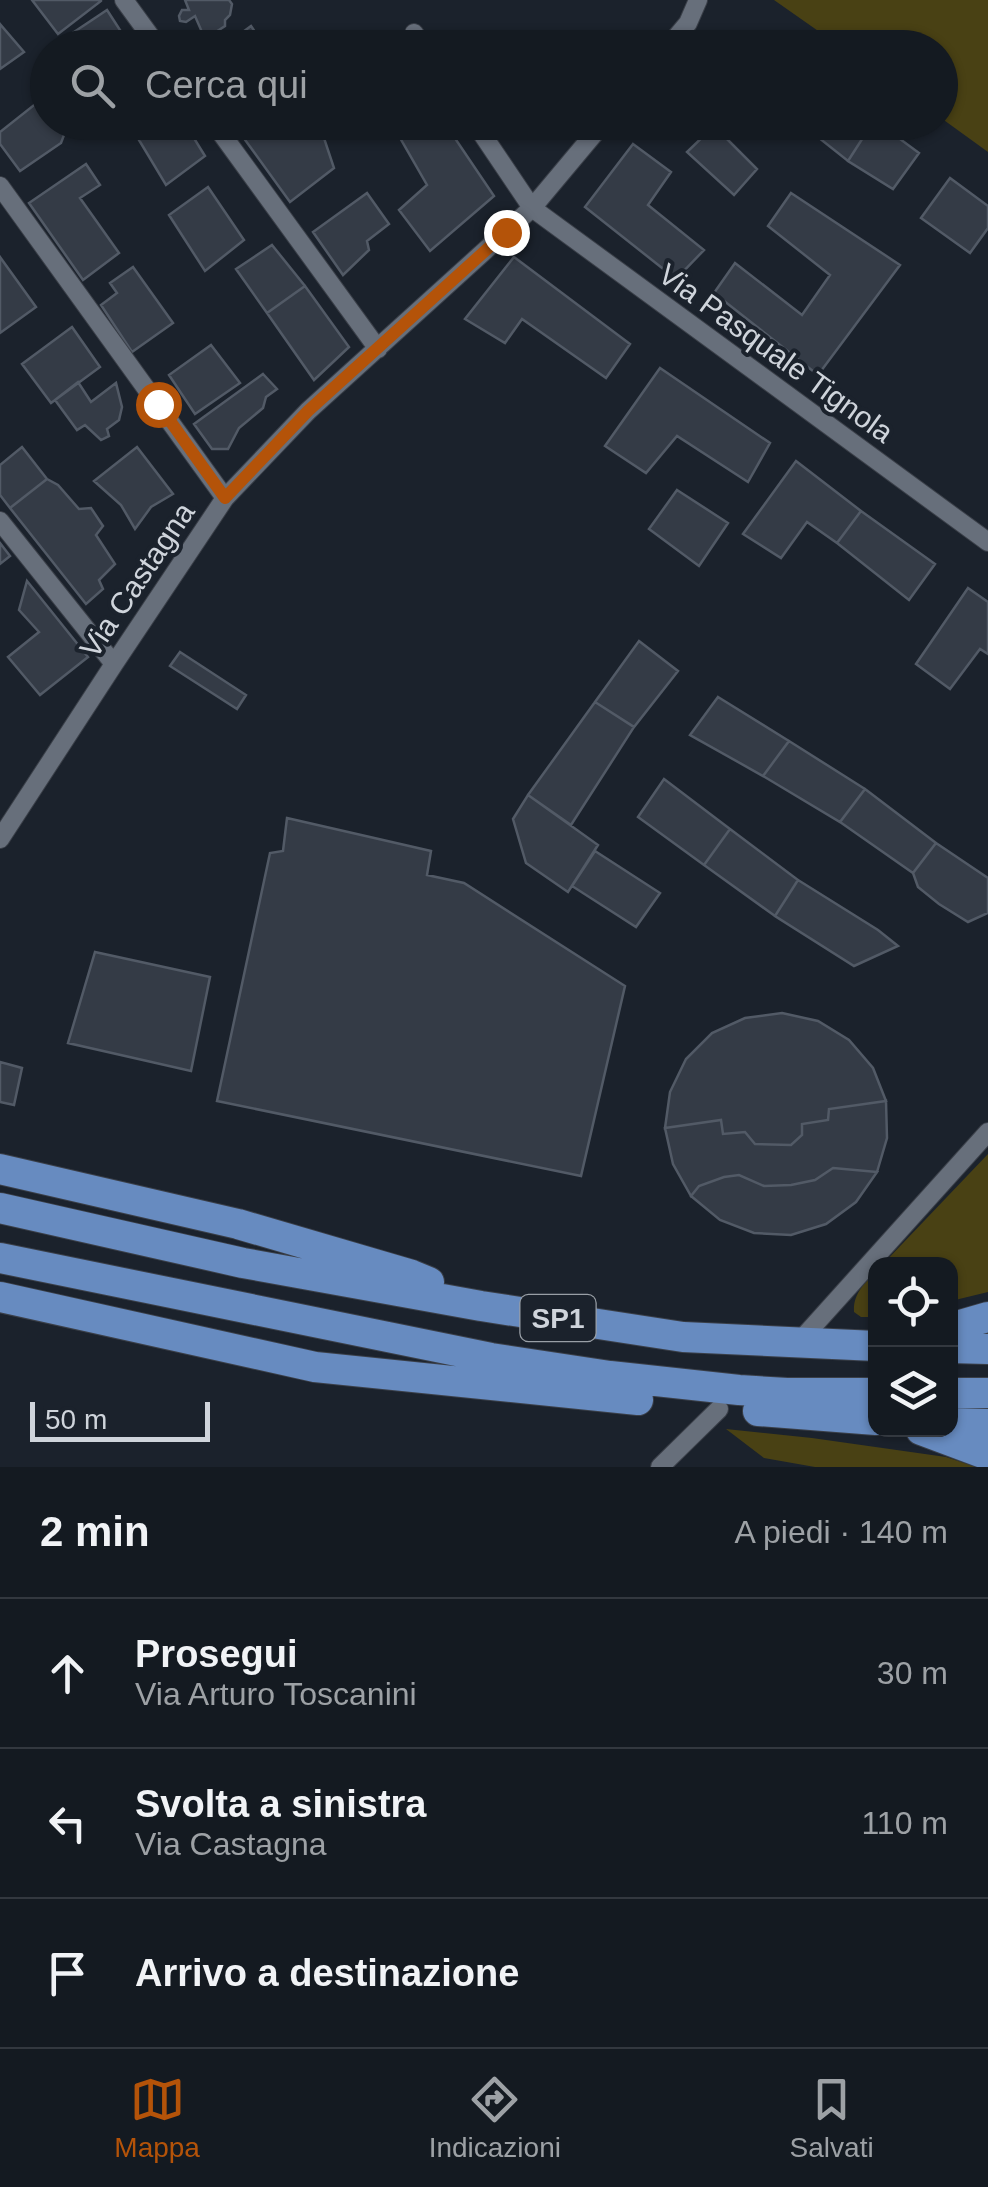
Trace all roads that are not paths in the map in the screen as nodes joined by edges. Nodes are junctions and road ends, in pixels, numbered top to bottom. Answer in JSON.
{"nodes":[{"id":1,"x":124,"y":0,"type":"edge"},
{"id":2,"x":698,"y":0,"type":"edge"},
{"id":3,"x":146,"y":30,"type":"edge"},
{"id":4,"x":682,"y":30,"type":"edge"},
{"id":5,"x":226,"y":140,"type":"edge"},
{"id":6,"x":486,"y":140,"type":"edge"},
{"id":7,"x":589,"y":140,"type":"edge"},
{"id":8,"x":0,"y":186,"type":"edge"},
{"id":9,"x":532,"y":208,"type":"junction"},
{"id":10,"x":378,"y":349,"type":"junction"},
{"id":11,"x":225,"y":498,"type":"junction"},
{"id":12,"x":0,"y":522,"type":"edge"},
{"id":13,"x":988,"y":542,"type":"edge"},
{"id":14,"x":114,"y":664,"type":"junction"},
{"id":15,"x":0,"y":839,"type":"edge"},
{"id":16,"x":988,"y":1132,"type":"edge"},
{"id":17,"x":0,"y":1170,"type":"edge"},
{"id":18,"x":0,"y":1208,"type":"edge"},
{"id":19,"x":0,"y":1258,"type":"edge"},
{"id":20,"x":0,"y":1298,"type":"edge"},
{"id":21,"x":481,"y":1306,"type":"junction"},
{"id":22,"x":988,"y":1318,"type":"edge"},
{"id":23,"x":958,"y":1326,"type":"edge"},
{"id":24,"x":798,"y":1343,"type":"junction"},
{"id":25,"x":868,"y":1345,"type":"edge"},
{"id":26,"x":958,"y":1348,"type":"edge"},
{"id":27,"x":988,"y":1349,"type":"edge"},
{"id":28,"x":988,"y":1392,"type":"edge"},
{"id":29,"x":824,"y":1393,"type":"junction"},
{"id":30,"x":868,"y":1393,"type":"edge"},
{"id":31,"x":958,"y":1393,"type":"edge"},
{"id":32,"x":720,"y":1408,"type":"junction"},
{"id":33,"x":868,"y":1409,"type":"edge"},
{"id":34,"x":868,"y":1419,"type":"edge"},
{"id":35,"x":958,"y":1423,"type":"edge"},
{"id":36,"x":988,"y":1424,"type":"edge"},
{"id":37,"x":940,"y":1437,"type":"edge"},
{"id":38,"x":988,"y":1455,"type":"edge"},
{"id":39,"x":660,"y":1467,"type":"edge"}],
"edges":[{"from":1,"to":3,"type":"street"},
{"from":2,"to":4,"type":"street"},
{"from":5,"to":10,"type":"street"},
{"from":6,"to":9,"type":"street","name":"Via Pasquale Tignola"},
{"from":7,"to":9,"type":"street","name":"Via Castagna"},
{"from":8,"to":11,"type":"street"},
{"from":9,"to":10,"type":"street","name":"Via Castagna"},
{"from":9,"to":13,"type":"street","name":"Via Pasquale Tignola"},
{"from":10,"to":11,"type":"street","name":"Via Castagna"},
{"from":11,"to":14,"type":"street","name":"Via Castagna"},
{"from":12,"to":14,"type":"street"},
{"from":14,"to":15,"type":"street","name":"Via Castagna"},
{"from":16,"to":24,"type":"street"},
{"from":17,"to":21,"type":"highway"},
{"from":18,"to":21,"type":"highway","number":"SP1"},
{"from":19,"to":29,"type":"highway","number":"SP1"},
{"from":20,"to":32,"type":"highway"},
{"from":21,"to":24,"type":"highway","number":"SP1"},
{"from":22,"to":23,"type":"highway"},
{"from":24,"to":25,"type":"highway","number":"SP1"},
{"from":26,"to":27,"type":"highway"},
{"from":28,"to":31,"type":"highway"},
{"from":29,"to":30,"type":"highway","number":"SP1"},
{"from":29,"to":33,"type":"highway"},
{"from":32,"to":34,"type":"highway"},
{"from":32,"to":39,"type":"street"},
{"from":35,"to":36,"type":"highway"},
{"from":37,"to":38,"type":"highway"}]}
